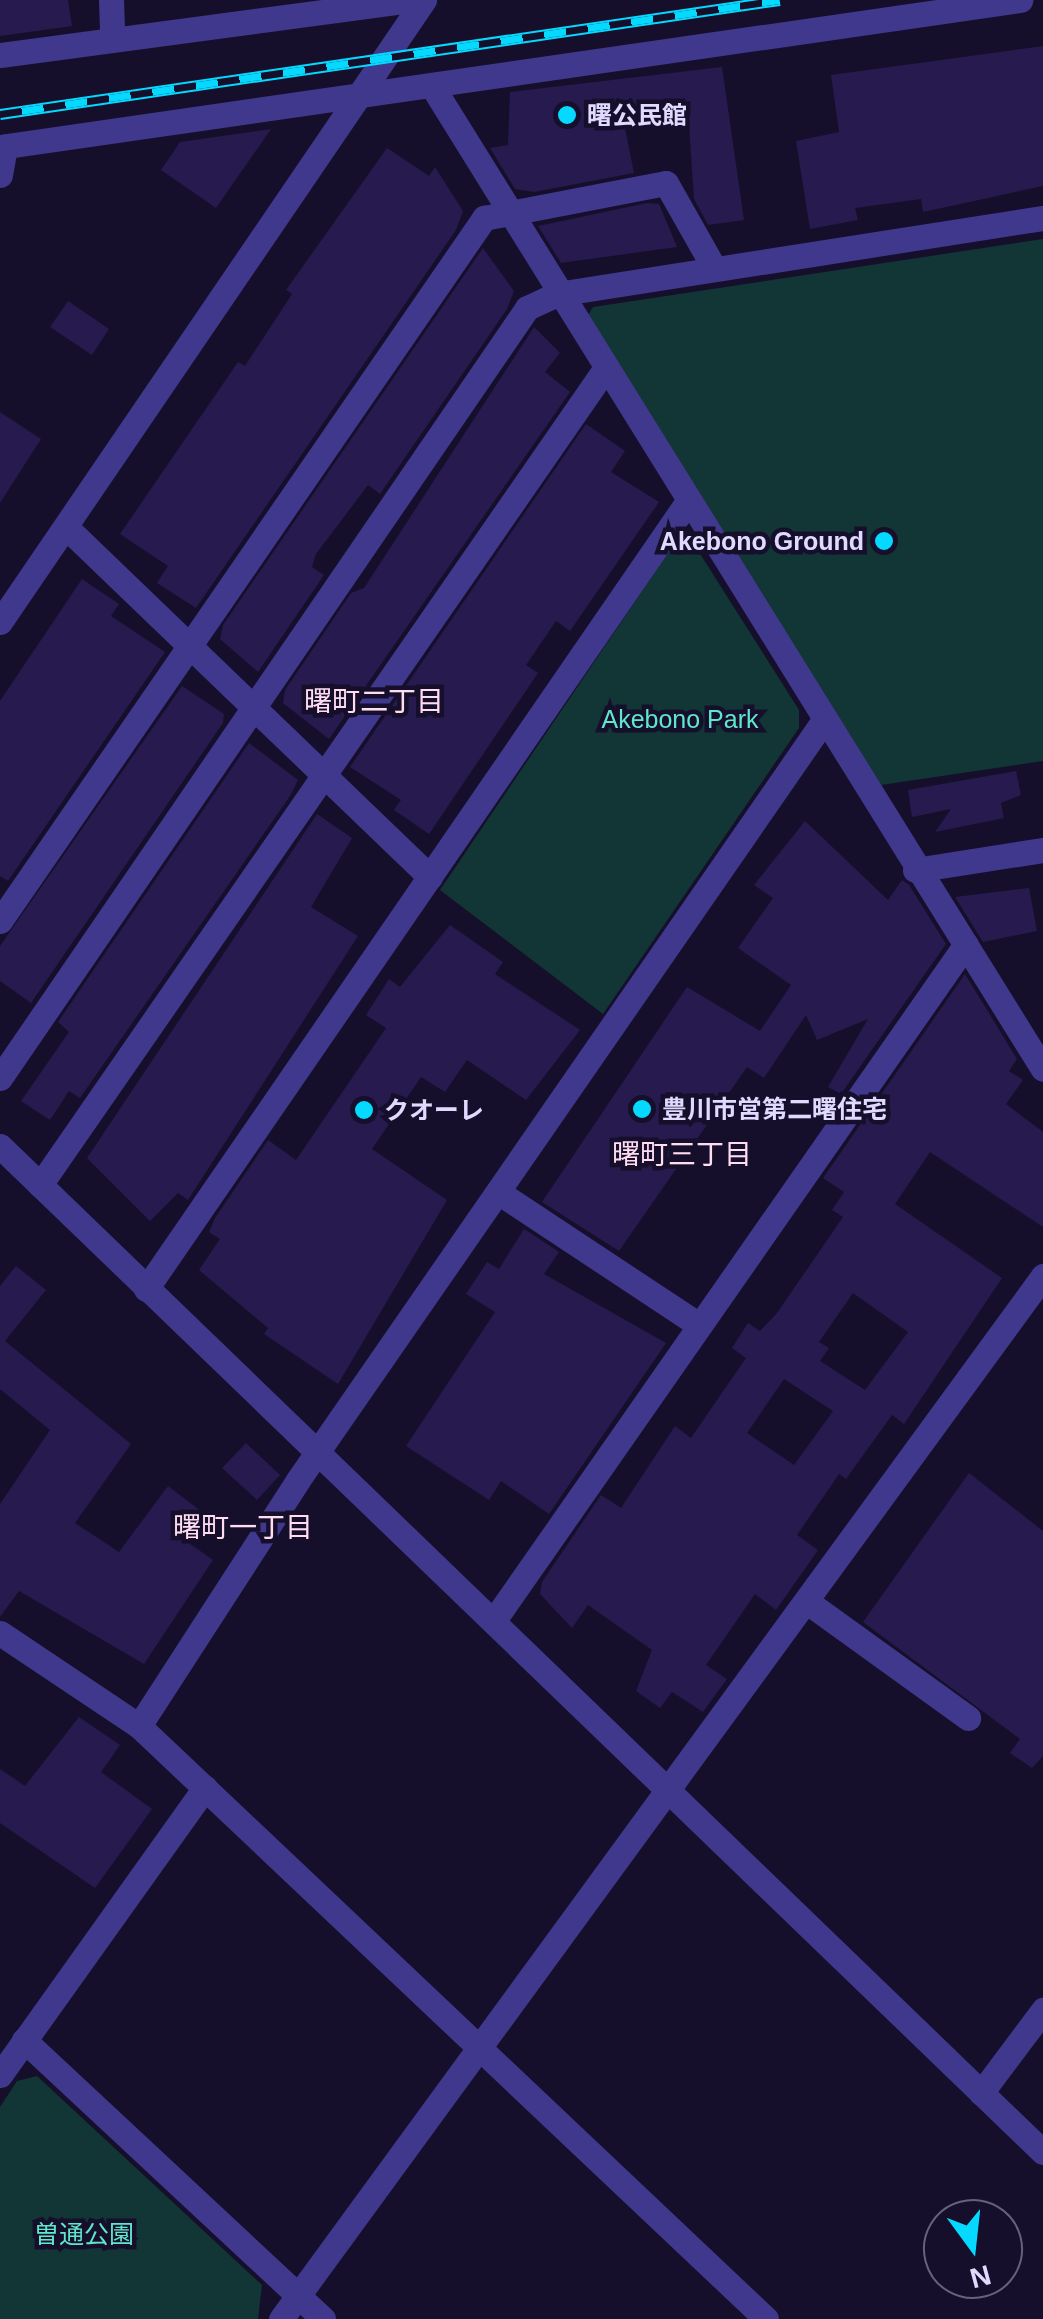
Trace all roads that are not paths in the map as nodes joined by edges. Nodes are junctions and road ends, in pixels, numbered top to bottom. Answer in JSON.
{"nodes":[{"id":1,"x":412,"y":0,"type":"edge"},
{"id":2,"x":424,"y":0,"type":"edge"},
{"id":3,"x":1020,"y":0,"type":"edge"},
{"id":4,"x":113,"y":1,"type":"edge"},
{"id":5,"x":112,"y":38,"type":"junction"},
{"id":6,"x":0,"y":55,"type":"edge"},
{"id":7,"x":432,"y":86,"type":"junction"},
{"id":8,"x":372,"y":87,"type":"junction"},
{"id":9,"x":2,"y":147,"type":"edge"},
{"id":10,"x":0,"y":175,"type":"edge"},
{"id":11,"x":507,"y":212,"type":"junction"},
{"id":12,"x":1043,"y":218,"type":"edge"},
{"id":13,"x":714,"y":268,"type":"junction"},
{"id":14,"x":557,"y":294,"type":"junction"},
{"id":15,"x":604,"y":372,"type":"junction"},
{"id":16,"x":686,"y":504,"type":"junction"},
{"id":17,"x":66,"y":527,"type":"junction"},
{"id":18,"x":0,"y":622,"type":"edge"},
{"id":19,"x":188,"y":646,"type":"junction"},
{"id":20,"x":254,"y":707,"type":"junction"},
{"id":21,"x":822,"y":724,"type":"junction"},
{"id":22,"x":323,"y":770,"type":"junction"},
{"id":23,"x":1043,"y":850,"type":"edge"},
{"id":24,"x":916,"y":870,"type":"junction"},
{"id":25,"x":430,"y":877,"type":"junction"},
{"id":26,"x":0,"y":921,"type":"edge"},
{"id":27,"x":966,"y":944,"type":"junction"},
{"id":28,"x":1043,"y":1068,"type":"edge"},
{"id":29,"x":0,"y":1078,"type":"edge"},
{"id":30,"x":0,"y":1146,"type":"edge"},
{"id":31,"x":40,"y":1185,"type":"junction"},
{"id":32,"x":498,"y":1192,"type":"junction"},
{"id":33,"x":1043,"y":1276,"type":"edge"},
{"id":34,"x":146,"y":1289,"type":"junction"},
{"id":35,"x":699,"y":1325,"type":"junction"},
{"id":36,"x":320,"y":1450,"type":"junction"},
{"id":37,"x":806,"y":1601,"type":"junction"},
{"id":38,"x":497,"y":1616,"type":"junction"},
{"id":39,"x":0,"y":1633,"type":"edge"},
{"id":40,"x":968,"y":1718,"type":"dead end"},
{"id":41,"x":139,"y":1726,"type":"junction"},
{"id":42,"x":670,"y":1787,"type":"junction"},
{"id":43,"x":205,"y":1788,"type":"junction"},
{"id":44,"x":1043,"y":2010,"type":"edge"},
{"id":45,"x":24,"y":2040,"type":"junction"},
{"id":46,"x":479,"y":2050,"type":"junction"},
{"id":47,"x":0,"y":2075,"type":"edge"},
{"id":48,"x":982,"y":2093,"type":"junction"},
{"id":49,"x":1043,"y":2152,"type":"edge"},
{"id":50,"x":299,"y":2296,"type":"junction"},
{"id":51,"x":280,"y":2319,"type":"edge"},
{"id":52,"x":323,"y":2319,"type":"edge"},
{"id":53,"x":766,"y":2319,"type":"edge"}],
"edges":[{"from":1,"to":5,"type":"street"},
{"from":2,"to":8,"type":"street"},
{"from":3,"to":7,"type":"street"},
{"from":4,"to":5,"type":"street"},
{"from":5,"to":6,"type":"street"},
{"from":7,"to":8,"type":"street"},
{"from":7,"to":11,"type":"street"},
{"from":8,"to":9,"type":"street"},
{"from":8,"to":17,"type":"street"},
{"from":9,"to":10,"type":"street"},
{"from":11,"to":13,"type":"street"},
{"from":11,"to":14,"type":"street"},
{"from":11,"to":19,"type":"street"},
{"from":12,"to":13,"type":"street"},
{"from":13,"to":14,"type":"street"},
{"from":14,"to":15,"type":"street"},
{"from":14,"to":20,"type":"street"},
{"from":15,"to":16,"type":"street"},
{"from":15,"to":22,"type":"street"},
{"from":16,"to":21,"type":"street"},
{"from":16,"to":25,"type":"street"},
{"from":17,"to":18,"type":"street"},
{"from":17,"to":19,"type":"street"},
{"from":19,"to":20,"type":"street"},
{"from":19,"to":26,"type":"street"},
{"from":20,"to":22,"type":"street"},
{"from":20,"to":29,"type":"street"},
{"from":21,"to":24,"type":"street"},
{"from":21,"to":32,"type":"street"},
{"from":22,"to":25,"type":"street"},
{"from":22,"to":31,"type":"street"},
{"from":23,"to":24,"type":"street"},
{"from":24,"to":27,"type":"street"},
{"from":25,"to":34,"type":"street"},
{"from":27,"to":28,"type":"street"},
{"from":27,"to":35,"type":"street"},
{"from":30,"to":31,"type":"street"},
{"from":31,"to":34,"type":"street"},
{"from":32,"to":35,"type":"street"},
{"from":32,"to":36,"type":"street"},
{"from":33,"to":37,"type":"street"},
{"from":34,"to":36,"type":"street"},
{"from":35,"to":38,"type":"street"},
{"from":36,"to":38,"type":"street"},
{"from":36,"to":41,"type":"street"},
{"from":37,"to":40,"type":"street"},
{"from":37,"to":42,"type":"street"},
{"from":38,"to":42,"type":"street"},
{"from":39,"to":41,"type":"street"},
{"from":41,"to":43,"type":"street"},
{"from":42,"to":46,"type":"street"},
{"from":42,"to":48,"type":"street"},
{"from":43,"to":45,"type":"street"},
{"from":43,"to":46,"type":"street"},
{"from":44,"to":48,"type":"street"},
{"from":45,"to":47,"type":"street"},
{"from":45,"to":50,"type":"street"},
{"from":46,"to":50,"type":"street"},
{"from":46,"to":53,"type":"street"},
{"from":48,"to":49,"type":"street"},
{"from":50,"to":51,"type":"street"},
{"from":50,"to":52,"type":"street"}]}
